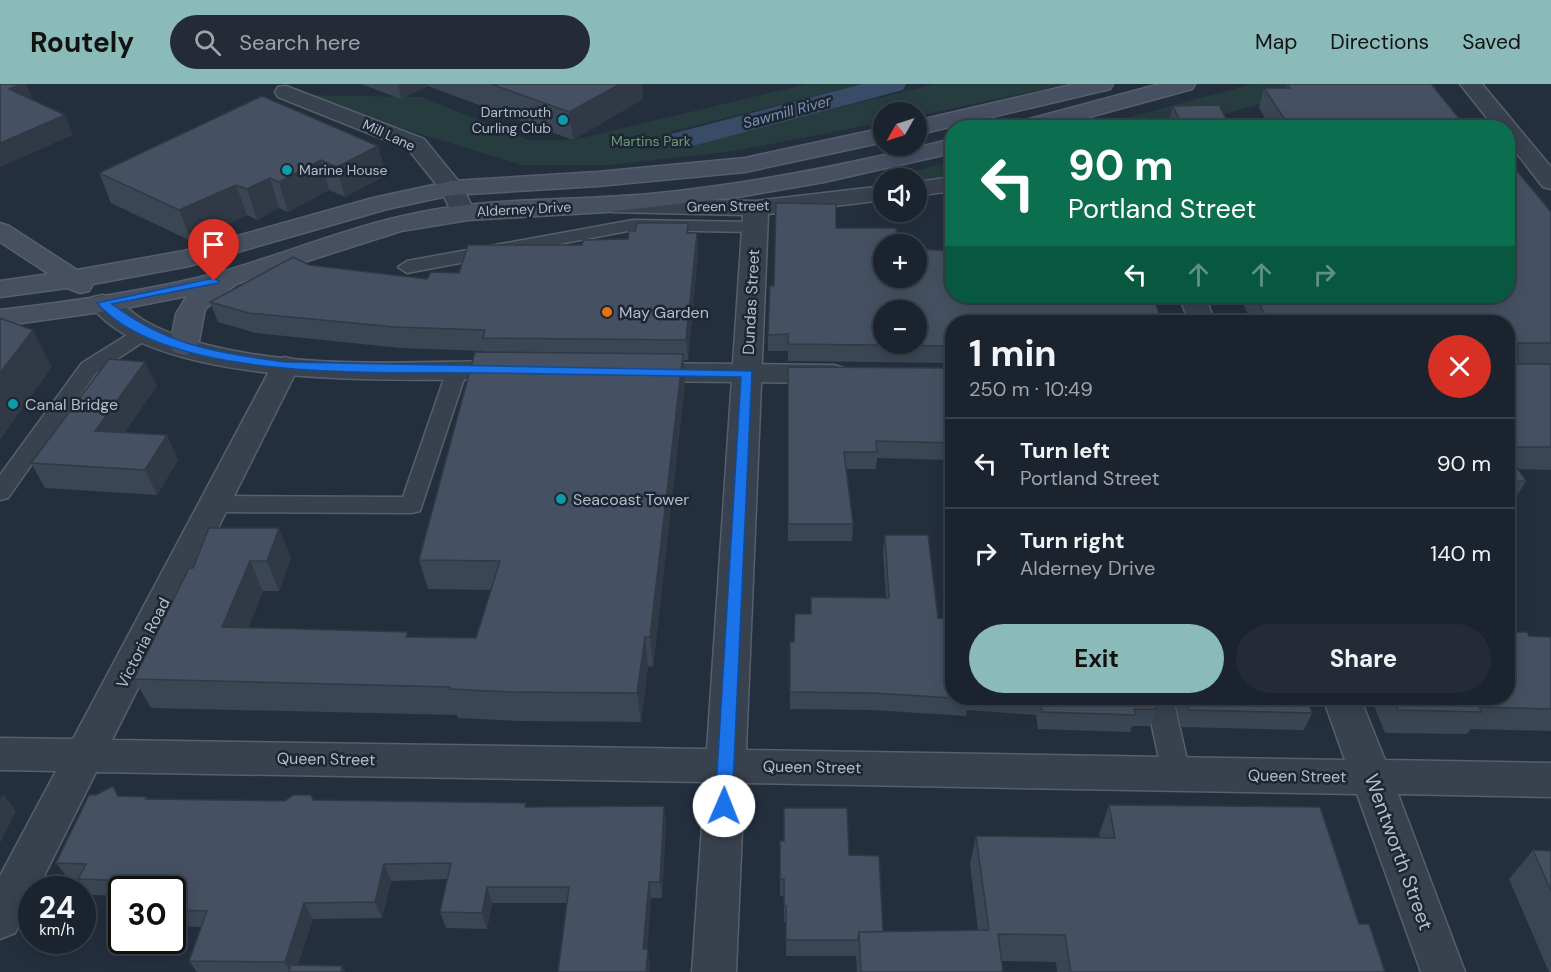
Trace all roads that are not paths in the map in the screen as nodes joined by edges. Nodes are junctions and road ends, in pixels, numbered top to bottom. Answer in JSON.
{"nodes":[{"id":1,"x":1102,"y":84,"type":"edge"},
{"id":2,"x":1184,"y":84,"type":"edge"},
{"id":3,"x":1471,"y":84,"type":"edge"},
{"id":4,"x":286,"y":92,"type":"dead end"},
{"id":5,"x":950,"y":120,"type":"edge"},
{"id":6,"x":1051,"y":120,"type":"edge"},
{"id":7,"x":1500,"y":120,"type":"edge"},
{"id":8,"x":945,"y":121,"type":"edge"},
{"id":9,"x":927,"y":125,"type":"edge"},
{"id":10,"x":873,"y":137,"type":"edge"},
{"id":11,"x":1515,"y":138,"type":"edge"},
{"id":12,"x":945,"y":148,"type":"edge"},
{"id":13,"x":1551,"y":182,"type":"edge"},
{"id":14,"x":945,"y":185,"type":"edge"},
{"id":15,"x":927,"y":187,"type":"edge"},
{"id":16,"x":452,"y":188,"type":"junction"},
{"id":17,"x":873,"y":195,"type":"edge"},
{"id":18,"x":608,"y":205,"type":"junction"},
{"id":19,"x":463,"y":212,"type":"junction"},
{"id":20,"x":755,"y":217,"type":"junction"},
{"id":21,"x":0,"y":231,"type":"edge"},
{"id":22,"x":407,"y":267,"type":"dead end"},
{"id":23,"x":232,"y":277,"type":"junction"},
{"id":24,"x":70,"y":278,"type":"junction"},
{"id":25,"x":0,"y":289,"type":"edge"},
{"id":26,"x":103,"y":303,"type":"junction"},
{"id":27,"x":0,"y":318,"type":"edge"},
{"id":28,"x":145,"y":332,"type":"junction"},
{"id":29,"x":184,"y":346,"type":"junction"},
{"id":30,"x":285,"y":366,"type":"junction"},
{"id":31,"x":458,"y":370,"type":"junction"},
{"id":32,"x":539,"y":371,"type":"edge"},
{"id":33,"x":608,"y":372,"type":"edge"},
{"id":34,"x":748,"y":373,"type":"junction"},
{"id":35,"x":861,"y":374,"type":"edge"},
{"id":36,"x":0,"y":492,"type":"edge"},
{"id":37,"x":214,"y":504,"type":"junction"},
{"id":38,"x":1161,"y":705,"type":"edge"},
{"id":39,"x":1345,"y":705,"type":"edge"},
{"id":40,"x":0,"y":753,"type":"edge"},
{"id":41,"x":86,"y":754,"type":"junction"},
{"id":42,"x":725,"y":766,"type":"junction"},
{"id":43,"x":1176,"y":773,"type":"junction"},
{"id":44,"x":1371,"y":777,"type":"junction"},
{"id":45,"x":1551,"y":780,"type":"edge"},
{"id":46,"x":0,"y":919,"type":"edge"},
{"id":47,"x":714,"y":972,"type":"edge"},
{"id":48,"x":1443,"y":972,"type":"edge"}],
"edges":[{"from":1,"to":5,"type":"main road"},
{"from":2,"to":6,"type":"main road"},
{"from":3,"to":7,"type":"street"},
{"from":4,"to":16,"type":"street","name":"Mill Lane"},
{"from":8,"to":9,"type":"main road"},
{"from":10,"to":16,"type":"main road","name":"Alderney Drive"},
{"from":11,"to":13,"type":"street"},
{"from":12,"to":18,"type":"main road","name":"Alderney Drive"},
{"from":14,"to":15,"type":"street"},
{"from":16,"to":19,"type":"street","name":"Mill Lane"},
{"from":16,"to":24,"type":"main road","name":"Alderney Drive"},
{"from":17,"to":20,"type":"street","name":"Green Street"},
{"from":18,"to":19,"type":"main road","name":"Alderney Drive"},
{"from":18,"to":20,"type":"street","name":"Green Street"},
{"from":19,"to":23,"type":"main road","name":"Alderney Drive"},
{"from":20,"to":22,"type":"lane"},
{"from":20,"to":34,"type":"street","name":"Dundas Street"},
{"from":21,"to":24,"type":"main road"},
{"from":23,"to":26,"type":"main road","name":"Alderney Drive"},
{"from":23,"to":29,"type":"main road"},
{"from":24,"to":25,"type":"main road","name":"Alderney Drive"},
{"from":24,"to":26,"type":"main road"},
{"from":26,"to":27,"type":"main road","name":"Alderney Drive"},
{"from":26,"to":28,"type":"street"},
{"from":28,"to":29,"type":"street"},
{"from":28,"to":36,"type":"lane"},
{"from":29,"to":30,"type":"street"},
{"from":30,"to":31,"type":"street"},
{"from":30,"to":37,"type":"street","name":"Victoria Road"},
{"from":31,"to":32,"type":"street"},
{"from":31,"to":37,"type":"lane"},
{"from":33,"to":34,"type":"street"},
{"from":34,"to":35,"type":"street"},
{"from":34,"to":42,"type":"street","name":"Dundas Street"},
{"from":37,"to":41,"type":"street","name":"Victoria Road"},
{"from":38,"to":43,"type":"lane"},
{"from":39,"to":44,"type":"street","name":"Wentworth Street"},
{"from":40,"to":41,"type":"street","name":"Queen Street"},
{"from":41,"to":42,"type":"street","name":"Queen Street"},
{"from":41,"to":46,"type":"street","name":"Victoria Road"},
{"from":42,"to":43,"type":"street","name":"Queen Street"},
{"from":42,"to":47,"type":"street","name":"Dundas Street"},
{"from":43,"to":44,"type":"street","name":"Queen Street"},
{"from":44,"to":45,"type":"street","name":"Queen Street"},
{"from":44,"to":48,"type":"street","name":"Wentworth Street"}]}
